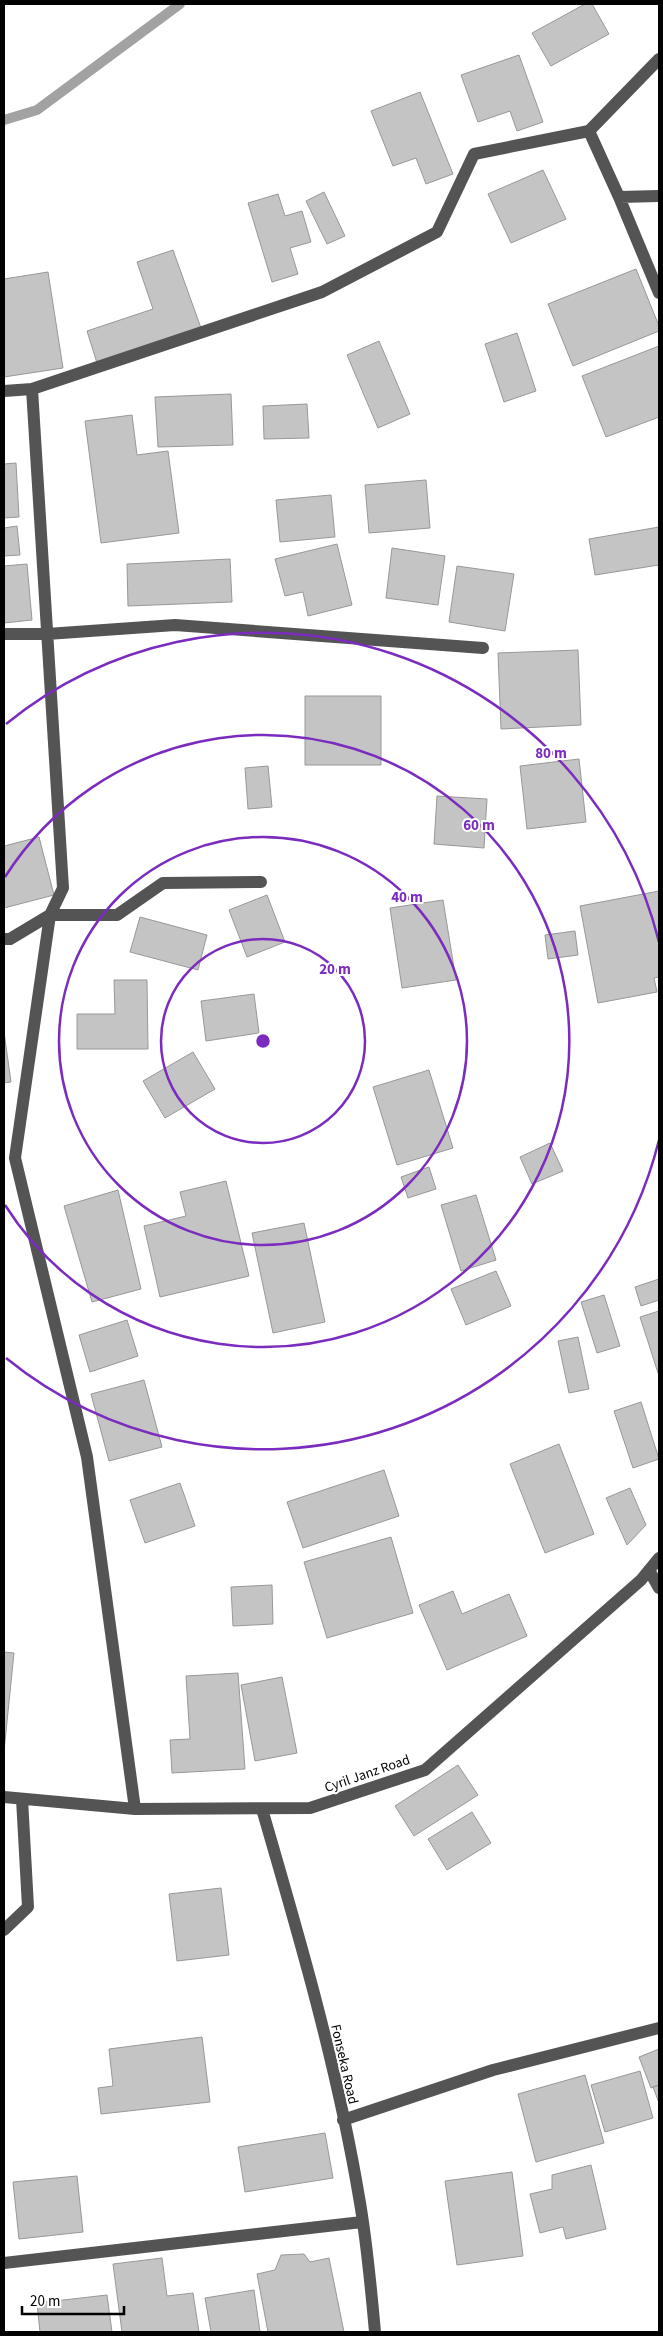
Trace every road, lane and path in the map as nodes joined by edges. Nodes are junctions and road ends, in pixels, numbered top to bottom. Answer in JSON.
{"nodes":[{"id":1,"x":659,"y":59,"type":"edge"},
{"id":2,"x":590,"y":131,"type":"junction"},
{"id":3,"x":659,"y":196,"type":"edge"},
{"id":4,"x":619,"y":197,"type":"junction"},
{"id":5,"x":659,"y":293,"type":"edge"},
{"id":6,"x":32,"y":389,"type":"junction"},
{"id":7,"x":4,"y":391,"type":"edge"},
{"id":8,"x":4,"y":634,"type":"edge"},
{"id":9,"x":47,"y":634,"type":"junction"},
{"id":10,"x":483,"y":648,"type":"dead end"},
{"id":11,"x":261,"y":882,"type":"dead end"},
{"id":12,"x":50,"y":916,"type":"junction"},
{"id":13,"x":4,"y":939,"type":"edge"},
{"id":14,"x":659,"y":1558,"type":"edge"},
{"id":15,"x":649,"y":1570,"type":"junction"},
{"id":16,"x":659,"y":1588,"type":"edge"},
{"id":17,"x":4,"y":1797,"type":"edge"},
{"id":18,"x":22,"y":1799,"type":"junction"},
{"id":19,"x":135,"y":1809,"type":"junction"},
{"id":20,"x":262,"y":1809,"type":"junction"},
{"id":21,"x":4,"y":1930,"type":"edge"},
{"id":22,"x":659,"y":2028,"type":"edge"},
{"id":23,"x":343,"y":2120,"type":"junction"},
{"id":24,"x":362,"y":2222,"type":"junction"},
{"id":25,"x":4,"y":2263,"type":"edge"},
{"id":26,"x":375,"y":2332,"type":"edge"}],
"edges":[{"from":1,"to":2,"type":"street"},
{"from":2,"to":4,"type":"street"},
{"from":2,"to":6,"type":"street"},
{"from":3,"to":4,"type":"street"},
{"from":4,"to":5,"type":"street"},
{"from":6,"to":7,"type":"street"},
{"from":6,"to":9,"type":"street"},
{"from":8,"to":9,"type":"street"},
{"from":9,"to":10,"type":"street"},
{"from":9,"to":12,"type":"street"},
{"from":11,"to":12,"type":"street"},
{"from":12,"to":13,"type":"street"},
{"from":12,"to":19,"type":"street"},
{"from":14,"to":15,"type":"street","name":"Cyril Janz Road"},
{"from":15,"to":16,"type":"street"},
{"from":15,"to":20,"type":"street","name":"Cyril Janz Road"},
{"from":17,"to":18,"type":"street","name":"Cyril Janz Road"},
{"from":18,"to":19,"type":"street","name":"Cyril Janz Road"},
{"from":18,"to":21,"type":"street"},
{"from":19,"to":20,"type":"street","name":"Cyril Janz Road"},
{"from":20,"to":23,"type":"street","name":"Fonseka Road"},
{"from":22,"to":23,"type":"street"},
{"from":23,"to":24,"type":"street","name":"Fonseka Road"},
{"from":24,"to":25,"type":"street"},
{"from":24,"to":26,"type":"street","name":"Fonseka Road"}]}
